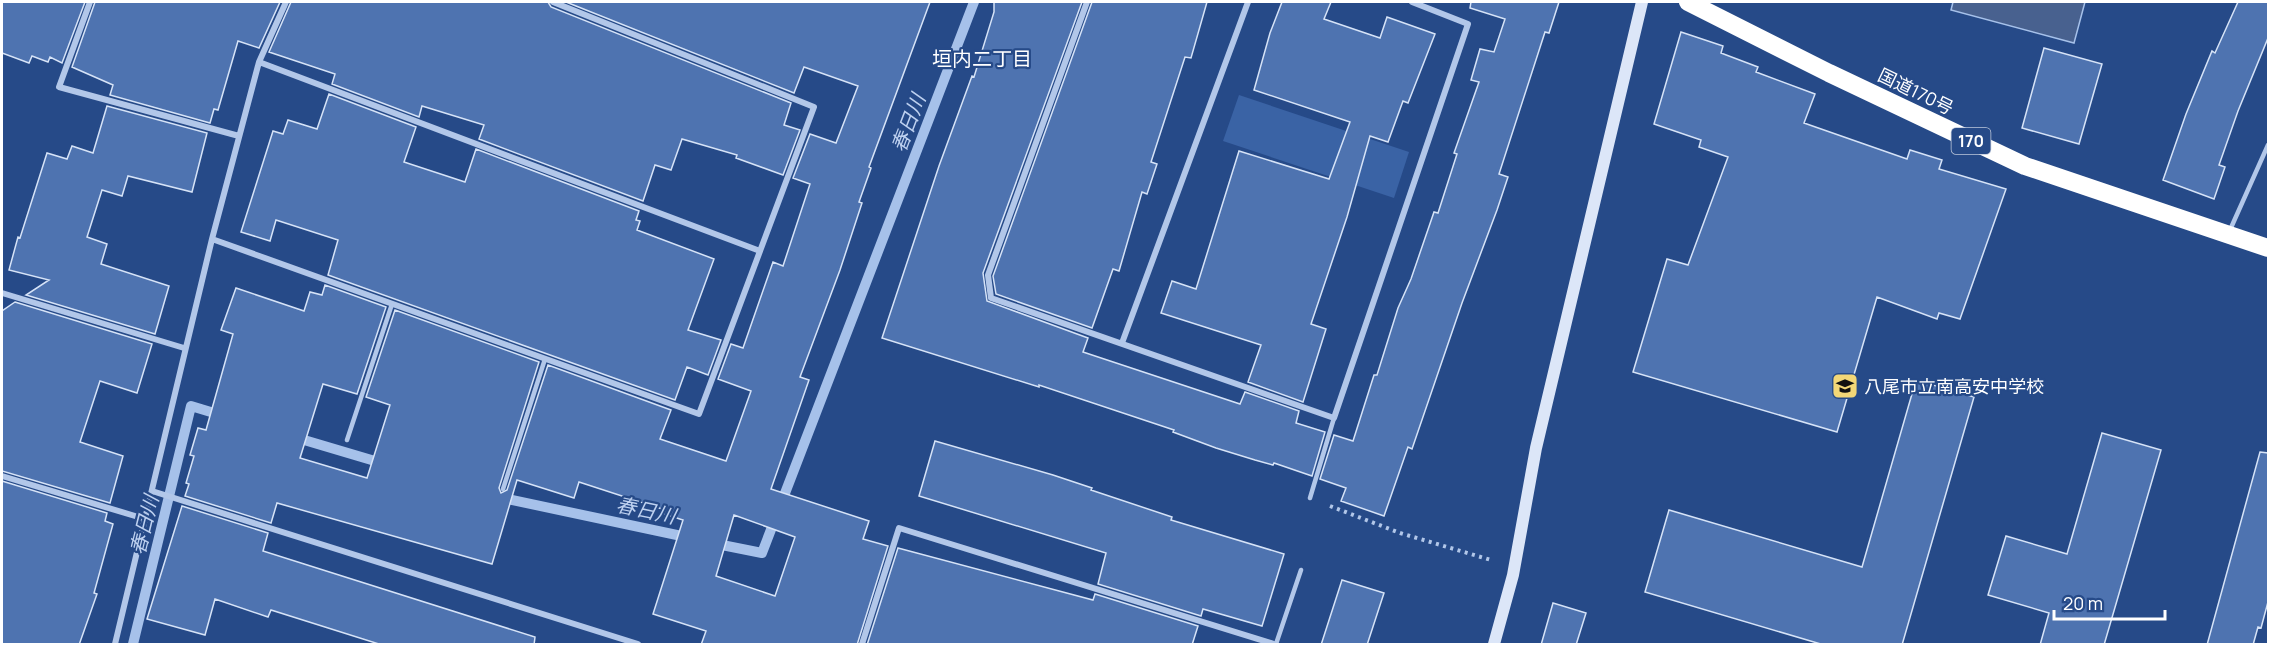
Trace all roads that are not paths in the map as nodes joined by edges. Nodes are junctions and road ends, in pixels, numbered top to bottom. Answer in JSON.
{"nodes":[{"id":1,"x":90,"y":2,"type":"edge"},
{"id":2,"x":286,"y":2,"type":"edge"},
{"id":3,"x":553,"y":2,"type":"edge"},
{"id":4,"x":1087,"y":2,"type":"edge"},
{"id":5,"x":1248,"y":2,"type":"edge"},
{"id":6,"x":1412,"y":2,"type":"edge"},
{"id":7,"x":1642,"y":2,"type":"edge"},
{"id":8,"x":1688,"y":2,"type":"edge"},
{"id":9,"x":259,"y":62,"type":"junction"},
{"id":10,"x":239,"y":136,"type":"junction"},
{"id":11,"x":2268,"y":145,"type":"edge"},
{"id":12,"x":2229,"y":234,"type":"junction"},
{"id":13,"x":212,"y":239,"type":"junction"},
{"id":14,"x":2268,"y":248,"type":"edge"},
{"id":15,"x":760,"y":251,"type":"junction"},
{"id":16,"x":2,"y":293,"type":"edge"},
{"id":17,"x":392,"y":304,"type":"junction"},
{"id":18,"x":1122,"y":343,"type":"junction"},
{"id":19,"x":184,"y":348,"type":"junction"},
{"id":20,"x":545,"y":359,"type":"junction"},
{"id":21,"x":1334,"y":418,"type":"junction"},
{"id":22,"x":347,"y":440,"type":"dead end"},
{"id":23,"x":2,"y":476,"type":"edge"},
{"id":24,"x":502,"y":489,"type":"dead end"},
{"id":25,"x":152,"y":491,"type":"junction"},
{"id":26,"x":1310,"y":498,"type":"road end"},
{"id":27,"x":145,"y":519,"type":"junction"},
{"id":28,"x":1301,"y":570,"type":"dead end"},
{"id":29,"x":115,"y":645,"type":"edge"},
{"id":30,"x":638,"y":645,"type":"edge"},
{"id":31,"x":862,"y":645,"type":"edge"},
{"id":32,"x":1275,"y":645,"type":"edge"},
{"id":33,"x":1494,"y":645,"type":"edge"}],
"edges":[{"from":1,"to":10,"type":"street"},
{"from":2,"to":9,"type":"street"},
{"from":3,"to":15,"type":"street"},
{"from":4,"to":18,"type":"street"},
{"from":5,"to":18,"type":"street"},
{"from":6,"to":21,"type":"street"},
{"from":7,"to":33,"type":"street"},
{"from":8,"to":12,"type":"highway","name":"国道170号","number":"170"},
{"from":9,"to":10,"type":"street"},
{"from":9,"to":15,"type":"street"},
{"from":10,"to":13,"type":"street"},
{"from":11,"to":12,"type":"lane"},
{"from":12,"to":14,"type":"highway","name":"国道170号","number":"170"},
{"from":13,"to":17,"type":"street"},
{"from":13,"to":19,"type":"street"},
{"from":15,"to":20,"type":"street"},
{"from":16,"to":19,"type":"street"},
{"from":17,"to":20,"type":"street"},
{"from":17,"to":22,"type":"lane"},
{"from":18,"to":21,"type":"street"},
{"from":19,"to":25,"type":"street"},
{"from":20,"to":24,"type":"lane"},
{"from":21,"to":26,"type":"lane"},
{"from":23,"to":27,"type":"street"},
{"from":25,"to":27,"type":"street"},
{"from":25,"to":30,"type":"street"},
{"from":27,"to":29,"type":"street"},
{"from":28,"to":32,"type":"lane"},
{"from":31,"to":32,"type":"street"}]}
